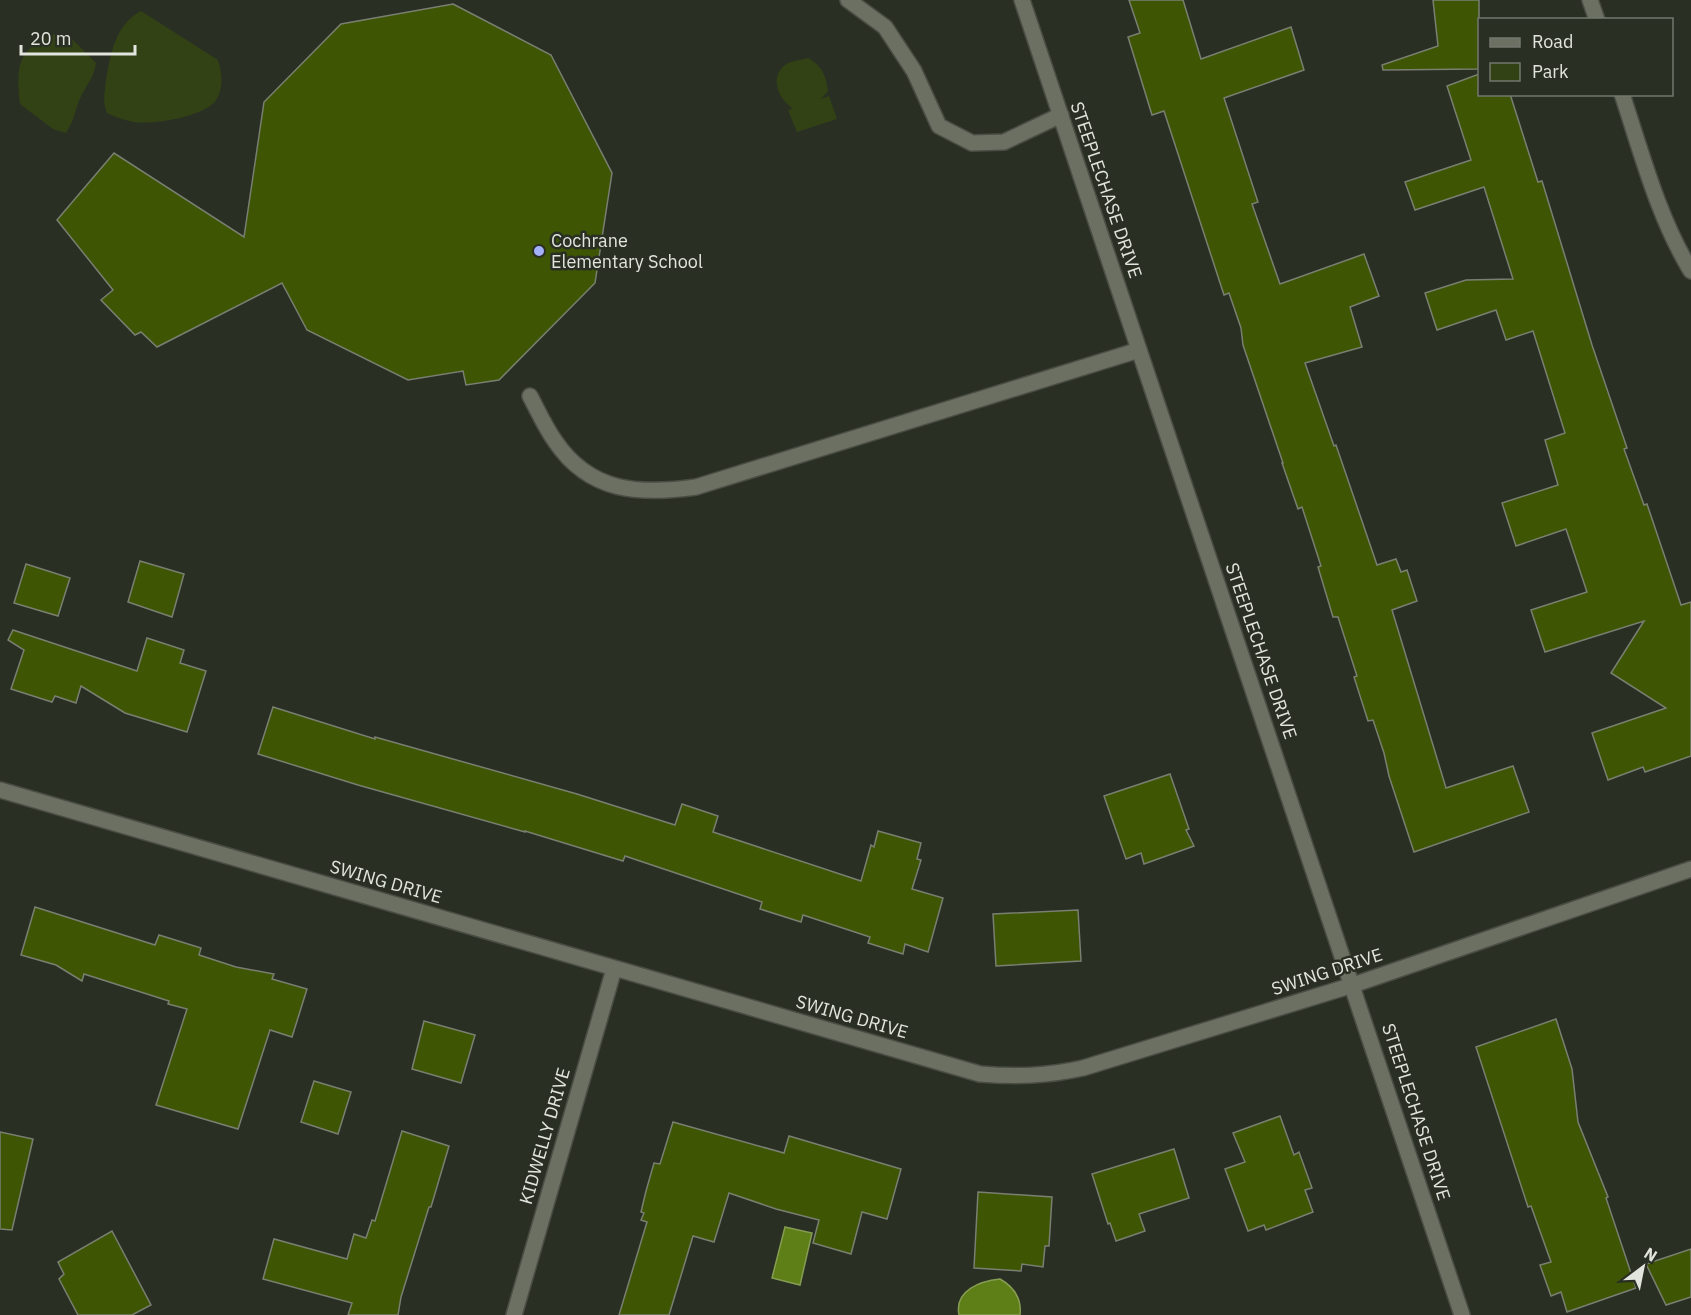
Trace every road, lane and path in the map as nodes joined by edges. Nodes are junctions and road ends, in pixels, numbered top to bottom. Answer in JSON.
{"nodes":[{"id":1,"x":848,"y":0,"type":"edge"},
{"id":2,"x":1022,"y":0,"type":"edge"},
{"id":3,"x":1590,"y":0,"type":"edge"},
{"id":4,"x":1596,"y":18,"type":"edge"},
{"id":5,"x":1623,"y":96,"type":"edge"},
{"id":6,"x":1061,"y":115,"type":"junction"},
{"id":7,"x":1691,"y":271,"type":"edge"},
{"id":8,"x":1139,"y":350,"type":"junction"},
{"id":9,"x":530,"y":396,"type":"dead end"},
{"id":10,"x":0,"y":790,"type":"edge"},
{"id":11,"x":1691,"y":869,"type":"edge"},
{"id":12,"x":614,"y":969,"type":"junction"},
{"id":13,"x":1353,"y":985,"type":"junction"},
{"id":14,"x":514,"y":1315,"type":"edge"},
{"id":15,"x":1462,"y":1315,"type":"edge"}],
"edges":[{"from":1,"to":6,"type":"street"},
{"from":2,"to":6,"type":"street","name":"STEEPLECHASE DRIVE"},
{"from":3,"to":4,"type":"street"},
{"from":5,"to":7,"type":"street"},
{"from":6,"to":8,"type":"street","name":"STEEPLECHASE DRIVE"},
{"from":8,"to":9,"type":"street"},
{"from":8,"to":13,"type":"street","name":"STEEPLECHASE DRIVE"},
{"from":10,"to":12,"type":"street","name":"SWING DRIVE"},
{"from":11,"to":13,"type":"street","name":"SWING DRIVE"},
{"from":12,"to":13,"type":"street","name":"SWING DRIVE"},
{"from":12,"to":14,"type":"street","name":"KIDWELLY DRIVE"},
{"from":13,"to":15,"type":"street","name":"STEEPLECHASE DRIVE"}]}
